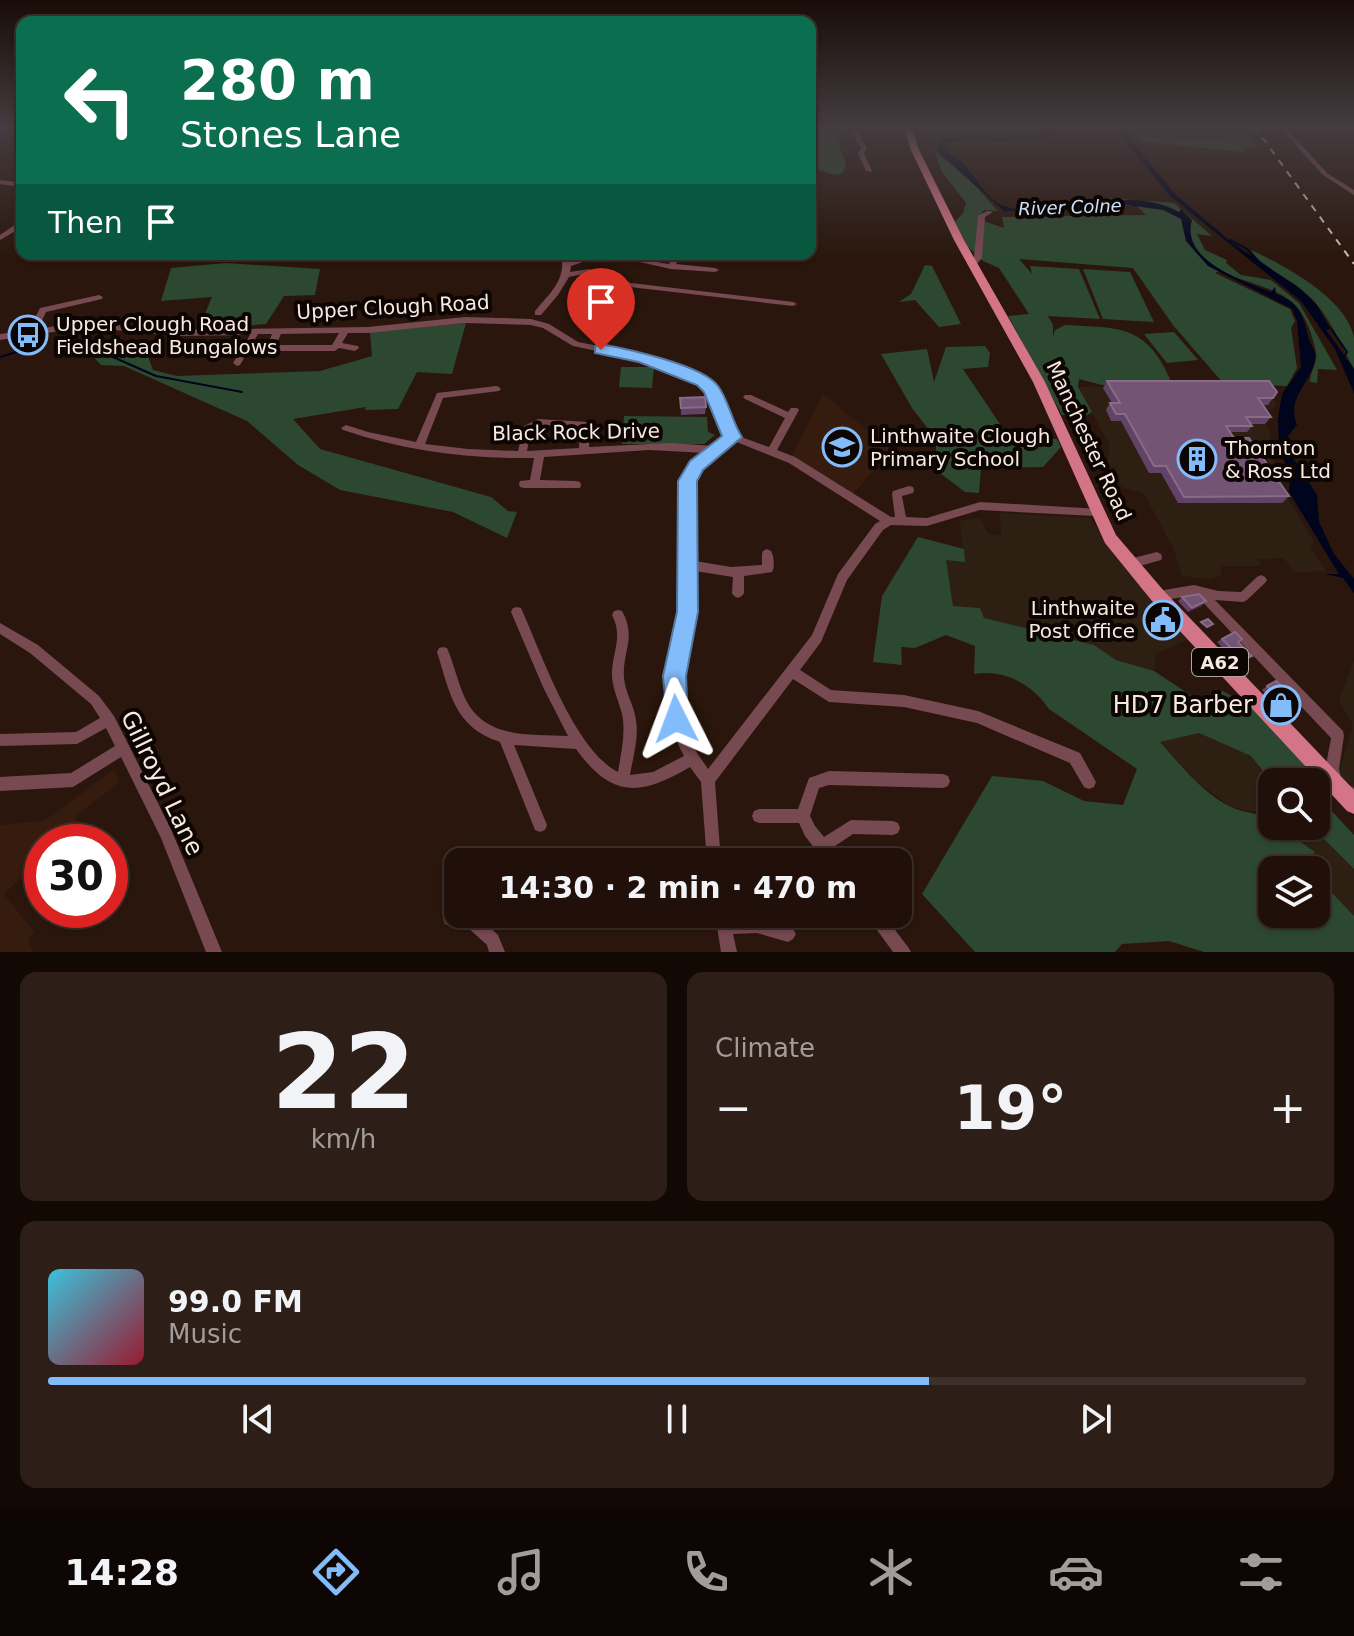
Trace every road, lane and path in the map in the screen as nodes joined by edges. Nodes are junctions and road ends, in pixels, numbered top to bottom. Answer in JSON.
{"nodes":[{"id":1,"x":925,"y":170,"type":"edge"},
{"id":2,"x":1322,"y":170,"type":"edge"},
{"id":3,"x":1354,"y":193,"type":"edge"},
{"id":4,"x":989,"y":212,"type":"dead end"},
{"id":5,"x":567,"y":260,"type":"edge"},
{"id":6,"x":582,"y":260,"type":"edge"},
{"id":7,"x":641,"y":260,"type":"edge"},
{"id":8,"x":675,"y":260,"type":"edge"},
{"id":9,"x":568,"y":264,"type":"junction"},
{"id":10,"x":972,"y":264,"type":"junction"},
{"id":11,"x":671,"y":267,"type":"junction"},
{"id":12,"x":715,"y":270,"type":"dead end"},
{"id":13,"x":566,"y":275,"type":"junction"},
{"id":14,"x":99,"y":297,"type":"dead end"},
{"id":15,"x":793,"y":304,"type":"dead end"},
{"id":16,"x":535,"y":317,"type":"junction"},
{"id":17,"x":345,"y":330,"type":"junction"},
{"id":18,"x":256,"y":331,"type":"junction"},
{"id":19,"x":278,"y":331,"type":"junction"},
{"id":20,"x":32,"y":332,"type":"junction"},
{"id":21,"x":0,"y":337,"type":"edge"},
{"id":22,"x":339,"y":345,"type":"junction"},
{"id":23,"x":355,"y":348,"type":"dead end"},
{"id":24,"x":237,"y":363,"type":"dead end"},
{"id":25,"x":496,"y":389,"type":"dead end"},
{"id":26,"x":748,"y":397,"type":"dead end"},
{"id":27,"x":516,"y":425,"type":"dead end"},
{"id":28,"x":529,"y":425,"type":"junction"},
{"id":29,"x":346,"y":428,"type":"dead end"},
{"id":30,"x":733,"y":437,"type":"junction"},
{"id":31,"x":420,"y":444,"type":"junction"},
{"id":32,"x":584,"y":449,"type":"junction"},
{"id":33,"x":714,"y":450,"type":"junction"},
{"id":34,"x":771,"y":452,"type":"junction"},
{"id":35,"x":522,"y":453,"type":"junction"},
{"id":36,"x":540,"y":454,"type":"junction"},
{"id":37,"x":576,"y":485,"type":"dead end"},
{"id":38,"x":909,"y":490,"type":"dead end"},
{"id":39,"x":1095,"y":512,"type":"junction"},
{"id":40,"x":890,"y":523,"type":"junction"},
{"id":41,"x":767,"y":554,"type":"dead end"},
{"id":42,"x":1157,"y":557,"type":"dead end"},
{"id":43,"x":1129,"y":564,"type":"junction"},
{"id":44,"x":689,"y":565,"type":"junction"},
{"id":45,"x":739,"y":571,"type":"junction"},
{"id":46,"x":1261,"y":580,"type":"dead end"},
{"id":47,"x":1200,"y":592,"type":"junction"},
{"id":48,"x":738,"y":593,"type":"dead end"},
{"id":49,"x":1158,"y":596,"type":"junction"},
{"id":50,"x":517,"y":612,"type":"dead end"},
{"id":51,"x":618,"y":615,"type":"dead end"},
{"id":52,"x":0,"y":628,"type":"edge"},
{"id":53,"x":443,"y":652,"type":"dead end"},
{"id":54,"x":792,"y":671,"type":"junction"},
{"id":55,"x":109,"y":720,"type":"junction"},
{"id":56,"x":504,"y":736,"type":"junction"},
{"id":57,"x":0,"y":740,"type":"edge"},
{"id":58,"x":578,"y":743,"type":"junction"},
{"id":59,"x":122,"y":749,"type":"junction"},
{"id":60,"x":691,"y":759,"type":"junction"},
{"id":61,"x":708,"y":780,"type":"junction"},
{"id":62,"x":623,"y":781,"type":"junction"},
{"id":63,"x":943,"y":781,"type":"dead end"},
{"id":64,"x":1089,"y":782,"type":"dead end"},
{"id":65,"x":0,"y":784,"type":"edge"},
{"id":66,"x":1336,"y":785,"type":"junction"},
{"id":67,"x":1354,"y":795,"type":"edge"},
{"id":68,"x":1354,"y":804,"type":"edge"},
{"id":69,"x":759,"y":816,"type":"dead end"},
{"id":70,"x":803,"y":816,"type":"junction"},
{"id":71,"x":540,"y":825,"type":"dead end"},
{"id":72,"x":893,"y":828,"type":"dead end"},
{"id":73,"x":822,"y":847,"type":"joint"},
{"id":74,"x":713,"y":848,"type":"edge"},
{"id":75,"x":479,"y":928,"type":"edge"},
{"id":76,"x":724,"y":928,"type":"edge"},
{"id":77,"x":773,"y":928,"type":"edge"},
{"id":78,"x":885,"y":928,"type":"edge"},
{"id":79,"x":788,"y":934,"type":"dead end"},
{"id":80,"x":214,"y":952,"type":"edge"},
{"id":81,"x":497,"y":952,"type":"edge"},
{"id":82,"x":729,"y":952,"type":"edge"},
{"id":83,"x":903,"y":952,"type":"edge"}],
"edges":[{"from":1,"to":10,"type":"main road","name":"Manchester Road","number":"A62"},
{"from":2,"to":3,"type":"street"},
{"from":4,"to":10,"type":"street"},
{"from":5,"to":9,"type":"street"},
{"from":6,"to":9,"type":"street"},
{"from":7,"to":11,"type":"street"},
{"from":8,"to":11,"type":"street"},
{"from":9,"to":13,"type":"street"},
{"from":10,"to":39,"type":"main road","name":"Manchester Road","number":"A62"},
{"from":11,"to":12,"type":"street"},
{"from":13,"to":15,"type":"street"},
{"from":13,"to":16,"type":"street"},
{"from":14,"to":20,"type":"street"},
{"from":16,"to":17,"type":"street","name":"Upper Clough Road"},
{"from":16,"to":30,"type":"street","name":"Upper Clough Road"},
{"from":17,"to":19,"type":"street","name":"Upper Clough Road"},
{"from":17,"to":22,"type":"street"},
{"from":18,"to":19,"type":"street","name":"Upper Clough Road"},
{"from":18,"to":20,"type":"street","name":"Upper Clough Road"},
{"from":18,"to":24,"type":"street"},
{"from":19,"to":22,"type":"street"},
{"from":20,"to":21,"type":"street","name":"Upper Clough Road"},
{"from":22,"to":23,"type":"street"},
{"from":25,"to":31,"type":"street"},
{"from":26,"to":34,"type":"street"},
{"from":27,"to":28,"type":"street"},
{"from":28,"to":32,"type":"street"},
{"from":28,"to":35,"type":"street"},
{"from":29,"to":31,"type":"street","name":"Black Rock Drive"},
{"from":30,"to":33,"type":"street"},
{"from":30,"to":34,"type":"street"},
{"from":31,"to":35,"type":"street","name":"Black Rock Drive"},
{"from":32,"to":33,"type":"street","name":"Black Rock Drive"},
{"from":32,"to":36,"type":"street","name":"Black Rock Drive"},
{"from":33,"to":44,"type":"street"},
{"from":34,"to":40,"type":"street"},
{"from":35,"to":36,"type":"street","name":"Black Rock Drive"},
{"from":36,"to":37,"type":"street"},
{"from":38,"to":40,"type":"street"},
{"from":39,"to":40,"type":"street"},
{"from":39,"to":43,"type":"main road","name":"Manchester Road","number":"A62"},
{"from":40,"to":54,"type":"street"},
{"from":41,"to":45,"type":"street"},
{"from":42,"to":43,"type":"street"},
{"from":43,"to":49,"type":"main road","name":"Manchester Road","number":"A62"},
{"from":44,"to":45,"type":"street"},
{"from":44,"to":60,"type":"street"},
{"from":45,"to":48,"type":"street"},
{"from":46,"to":47,"type":"street"},
{"from":47,"to":49,"type":"street"},
{"from":47,"to":66,"type":"street"},
{"from":49,"to":66,"type":"main road","name":"Manchester Road","number":"A62"},
{"from":50,"to":58,"type":"street"},
{"from":51,"to":62,"type":"street"},
{"from":52,"to":55,"type":"street","name":"Gillroyd Lane"},
{"from":53,"to":56,"type":"street"},
{"from":54,"to":61,"type":"street"},
{"from":54,"to":64,"type":"street"},
{"from":55,"to":57,"type":"street"},
{"from":55,"to":59,"type":"street","name":"Gillroyd Lane"},
{"from":56,"to":58,"type":"street"},
{"from":56,"to":71,"type":"street"},
{"from":58,"to":62,"type":"street"},
{"from":59,"to":65,"type":"street"},
{"from":59,"to":80,"type":"street","name":"Gillroyd Lane"},
{"from":60,"to":61,"type":"street"},
{"from":60,"to":62,"type":"street"},
{"from":61,"to":74,"type":"street"},
{"from":63,"to":70,"type":"street"},
{"from":66,"to":67,"type":"street"},
{"from":66,"to":68,"type":"main road","name":"Manchester Road","number":"A62"},
{"from":69,"to":70,"type":"street"},
{"from":70,"to":73,"type":"street"},
{"from":72,"to":73,"type":"street"},
{"from":75,"to":81,"type":"street"},
{"from":76,"to":82,"type":"street"},
{"from":77,"to":79,"type":"street"},
{"from":78,"to":83,"type":"street"}]}
